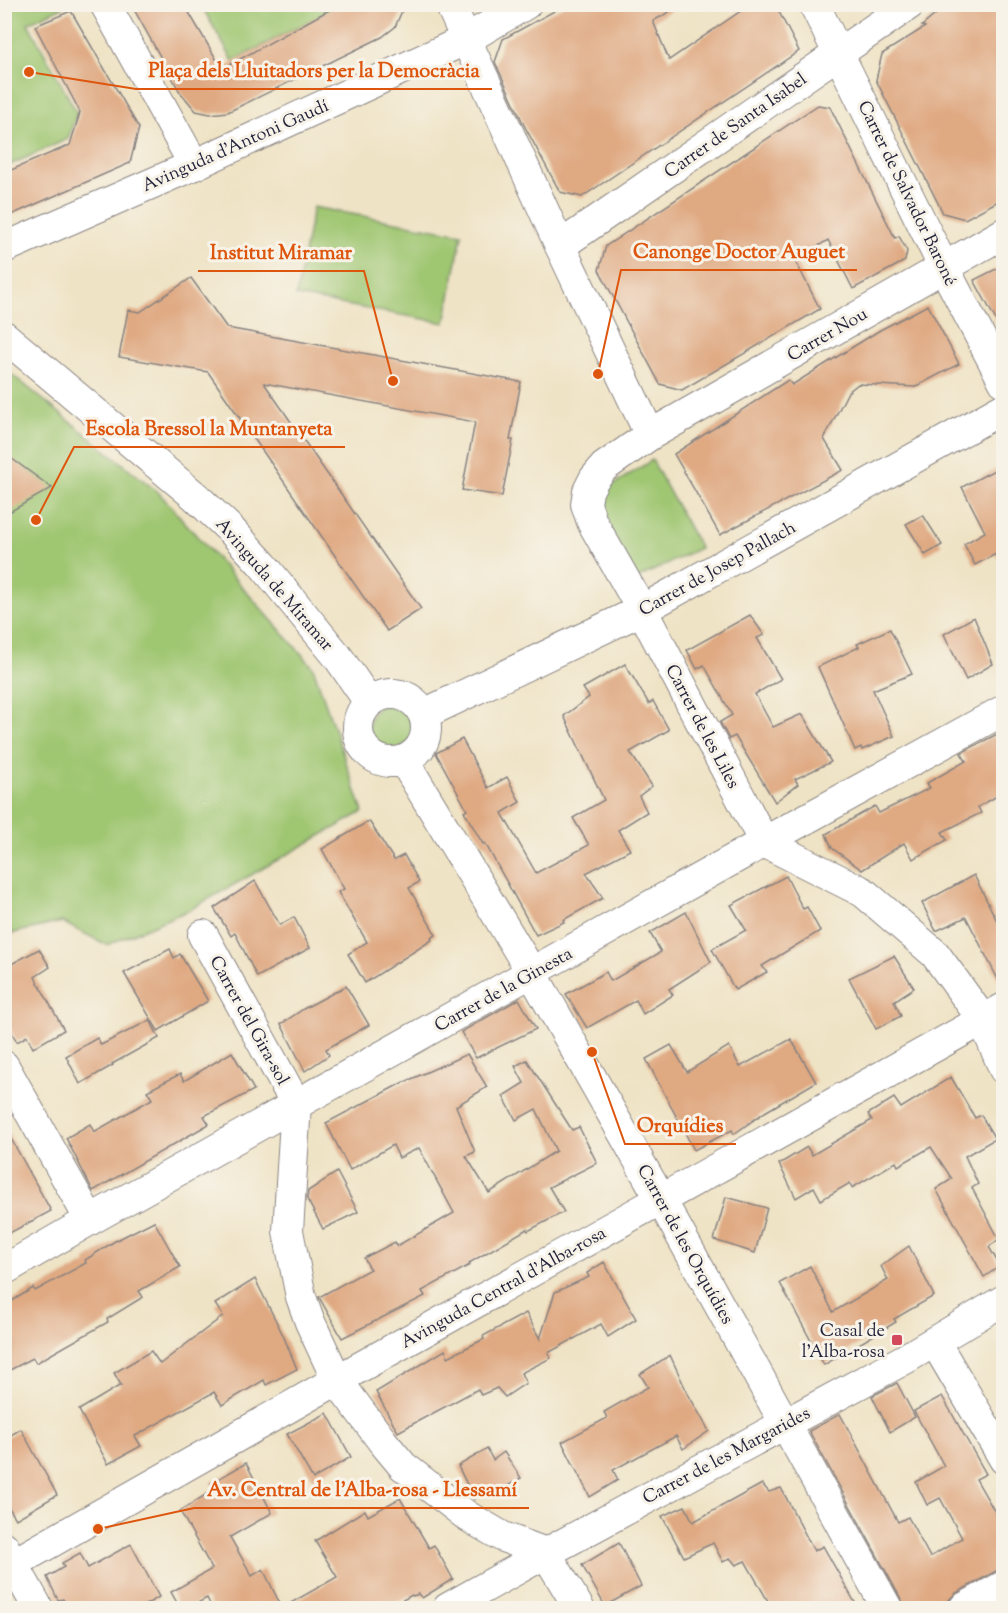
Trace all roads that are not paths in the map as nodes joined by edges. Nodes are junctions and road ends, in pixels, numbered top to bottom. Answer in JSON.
{"nodes":[{"id":1,"x":105,"y":4,"type":"edge"},
{"id":2,"x":450,"y":4,"type":"edge"},
{"id":3,"x":526,"y":4,"type":"edge"},
{"id":4,"x":814,"y":4,"type":"edge"},
{"id":5,"x":910,"y":4,"type":"edge"},
{"id":6,"x":465,"y":40,"type":"junction"},
{"id":7,"x":838,"y":54,"type":"junction"},
{"id":8,"x":194,"y":165,"type":"junction"},
{"id":9,"x":1004,"y":233,"type":"edge"},
{"id":10,"x":560,"y":246,"type":"junction"},
{"id":11,"x":4,"y":248,"type":"edge"},
{"id":12,"x":944,"y":267,"type":"junction"},
{"id":13,"x":4,"y":336,"type":"edge"},
{"id":14,"x":1004,"y":382,"type":"edge"},
{"id":15,"x":1004,"y":408,"type":"edge"},
{"id":16,"x":650,"y":435,"type":"junction"},
{"id":17,"x":642,"y":610,"type":"junction"},
{"id":18,"x":369,"y":702,"type":"junction"},
{"id":19,"x":1004,"y":710,"type":"edge"},
{"id":20,"x":424,"y":714,"type":"junction"},
{"id":21,"x":404,"y":761,"type":"junction"},
{"id":22,"x":764,"y":842,"type":"junction"},
{"id":23,"x":203,"y":935,"type":"dead end"},
{"id":24,"x":532,"y":973,"type":"junction"},
{"id":25,"x":993,"y":1014,"type":"edge"},
{"id":26,"x":4,"y":1066,"type":"edge"},
{"id":27,"x":1004,"y":1069,"type":"edge"},
{"id":28,"x":296,"y":1104,"type":"junction"},
{"id":29,"x":660,"y":1198,"type":"junction"},
{"id":30,"x":90,"y":1220,"type":"junction"},
{"id":31,"x":4,"y":1270,"type":"edge"},
{"id":32,"x":1004,"y":1300,"type":"edge"},
{"id":33,"x":935,"y":1342,"type":"junction"},
{"id":34,"x":337,"y":1380,"type":"junction"},
{"id":35,"x":785,"y":1422,"type":"junction"},
{"id":36,"x":1004,"y":1459,"type":"edge"},
{"id":37,"x":546,"y":1553,"type":"junction"},
{"id":38,"x":8,"y":1560,"type":"edge"},
{"id":39,"x":1004,"y":1586,"type":"edge"},
{"id":40,"x":39,"y":1608,"type":"edge"},
{"id":41,"x":448,"y":1608,"type":"edge"},
{"id":42,"x":579,"y":1608,"type":"edge"},
{"id":43,"x":887,"y":1608,"type":"edge"},
{"id":44,"x":964,"y":1608,"type":"edge"}],
"edges":[{"from":1,"to":8,"type":"street"},
{"from":2,"to":6,"type":"street"},
{"from":3,"to":6,"type":"street","name":"Avinguda d'Antoni Gaudí"},
{"from":4,"to":7,"type":"street","name":"Carrer de Salvador Baroné"},
{"from":5,"to":7,"type":"street","name":"Carrer de Santa Isabel"},
{"from":6,"to":8,"type":"street","name":"Avinguda d'Antoni Gaudí"},
{"from":6,"to":10,"type":"street"},
{"from":7,"to":10,"type":"street","name":"Carrer de Santa Isabel"},
{"from":7,"to":12,"type":"street","name":"Carrer de Salvador Baroné"},
{"from":8,"to":11,"type":"street","name":"Avinguda d'Antoni Gaudí"},
{"from":9,"to":12,"type":"street","name":"Carrer Nou"},
{"from":10,"to":16,"type":"street"},
{"from":12,"to":14,"type":"street","name":"Carrer de Salvador Baroné"},
{"from":12,"to":16,"type":"street","name":"Carrer Nou"},
{"from":13,"to":18,"type":"street","name":"Avinguda de Miramar"},
{"from":15,"to":17,"type":"street","name":"Carrer de Josep Pallach"},
{"from":16,"to":17,"type":"street","name":"Carrer Nou"},
{"from":17,"to":20,"type":"street","name":"Carrer de Josep Pallach"},
{"from":17,"to":22,"type":"street","name":"Carrer de les Liles"},
{"from":18,"to":20,"type":"street"},
{"from":18,"to":21,"type":"street"},
{"from":19,"to":22,"type":"street","name":"Carrer de la Ginesta"},
{"from":20,"to":21,"type":"street"},
{"from":21,"to":24,"type":"street","name":"Carrer de les Orquídies"},
{"from":22,"to":24,"type":"street","name":"Carrer de la Ginesta"},
{"from":22,"to":25,"type":"street"},
{"from":23,"to":28,"type":"street","name":"Carrer del Gira-sol"},
{"from":24,"to":28,"type":"street","name":"Carrer de la Ginesta"},
{"from":24,"to":29,"type":"street","name":"Carrer de les Orquídies"},
{"from":25,"to":27,"type":"street"},
{"from":25,"to":29,"type":"street","name":"Avinguda Central d'Alba-rosa"},
{"from":26,"to":30,"type":"street"},
{"from":28,"to":30,"type":"street","name":"Carrer de la Ginesta"},
{"from":28,"to":34,"type":"street"},
{"from":29,"to":34,"type":"street","name":"Avinguda Central d'Alba-rosa"},
{"from":29,"to":35,"type":"street","name":"Carrer de les Orquídies"},
{"from":30,"to":31,"type":"street","name":"Carrer de la Ginesta"},
{"from":32,"to":33,"type":"street","name":"Carrer de les Margarides"},
{"from":33,"to":35,"type":"street","name":"Carrer de les Margarides"},
{"from":33,"to":36,"type":"street"},
{"from":34,"to":37,"type":"street"},
{"from":34,"to":38,"type":"street","name":"Avinguda Central d'Alba-rosa"},
{"from":35,"to":37,"type":"street","name":"Carrer de les Margarides"},
{"from":35,"to":43,"type":"street","name":"Carrer de les Orquídies"},
{"from":37,"to":41,"type":"street","name":"Carrer de les Margarides"},
{"from":37,"to":42,"type":"street"},
{"from":38,"to":40,"type":"street"},
{"from":39,"to":44,"type":"street"}]}
